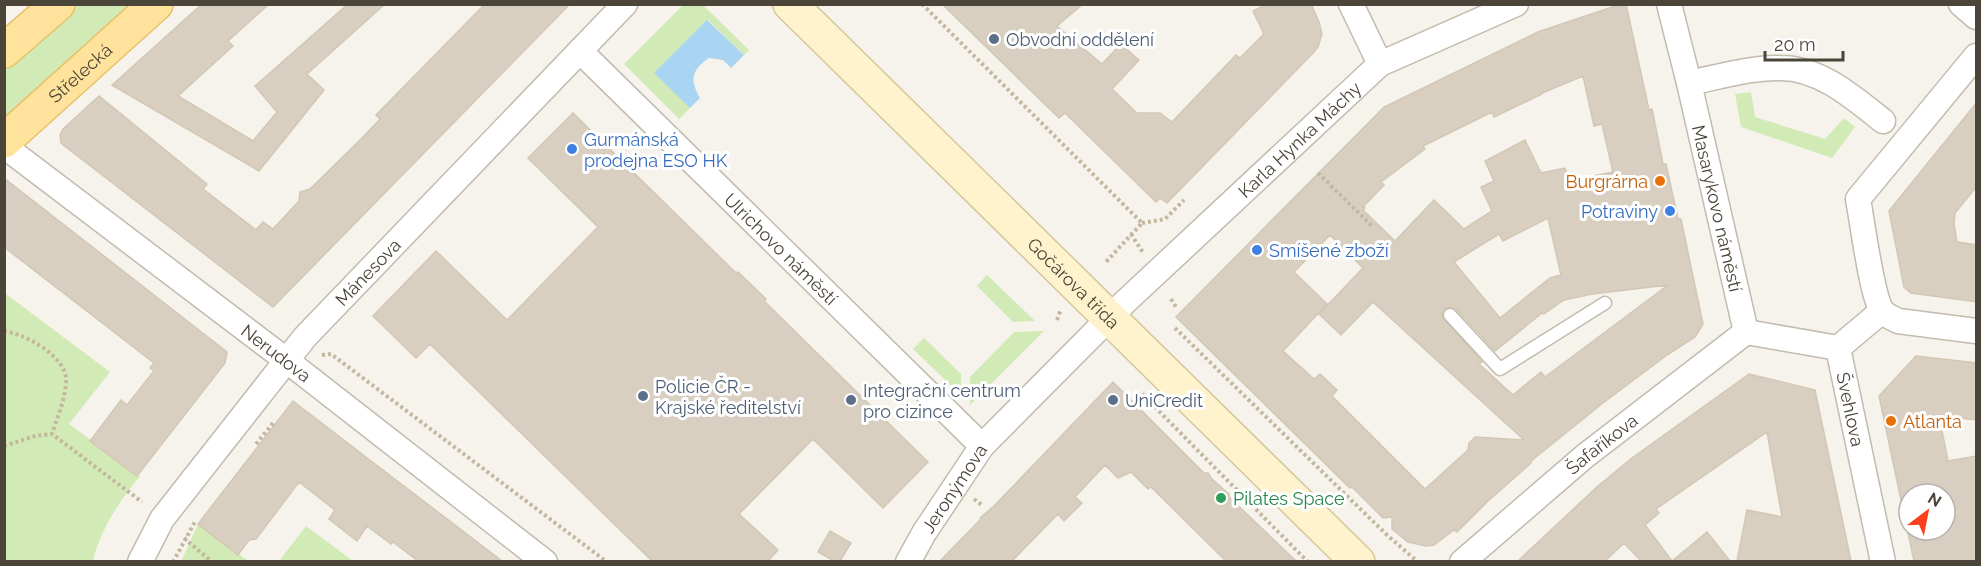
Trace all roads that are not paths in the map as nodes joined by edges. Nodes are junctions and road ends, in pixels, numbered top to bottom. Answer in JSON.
{"nodes":[{"id":1,"x":57,"y":4,"type":"edge"},
{"id":2,"x":156,"y":4,"type":"edge"},
{"id":3,"x":625,"y":4,"type":"edge"},
{"id":4,"x":790,"y":4,"type":"edge"},
{"id":5,"x":1351,"y":4,"type":"edge"},
{"id":6,"x":1516,"y":4,"type":"edge"},
{"id":7,"x":1669,"y":4,"type":"edge"},
{"id":8,"x":1961,"y":4,"type":"edge"},
{"id":9,"x":1977,"y":17,"type":"edge"},
{"id":10,"x":4,"y":51,"type":"edge"},
{"id":11,"x":580,"y":51,"type":"junction"},
{"id":12,"x":1977,"y":56,"type":"edge"},
{"id":13,"x":1380,"y":64,"type":"junction"},
{"id":14,"x":1689,"y":83,"type":"junction"},
{"id":15,"x":1883,"y":121,"type":"dead end"},
{"id":16,"x":4,"y":141,"type":"edge"},
{"id":17,"x":4,"y":146,"type":"edge"},
{"id":18,"x":1605,"y":303,"type":"dead end"},
{"id":19,"x":1882,"y":311,"type":"junction"},
{"id":20,"x":1450,"y":315,"type":"dead end"},
{"id":21,"x":1109,"y":317,"type":"junction"},
{"id":22,"x":1746,"y":332,"type":"junction"},
{"id":23,"x":1977,"y":332,"type":"edge"},
{"id":24,"x":1838,"y":348,"type":"junction"},
{"id":25,"x":286,"y":360,"type":"junction"},
{"id":26,"x":982,"y":446,"type":"junction"},
{"id":27,"x":140,"y":561,"type":"edge"},
{"id":28,"x":545,"y":561,"type":"edge"},
{"id":29,"x":908,"y":561,"type":"edge"},
{"id":30,"x":1358,"y":561,"type":"edge"},
{"id":31,"x":1462,"y":561,"type":"edge"},
{"id":32,"x":1883,"y":561,"type":"edge"}],
"edges":[{"from":1,"to":10,"type":"main road"},
{"from":2,"to":16,"type":"main road","name":"Střelecká"},
{"from":3,"to":11,"type":"street","name":"Mánesova"},
{"from":4,"to":21,"type":"street","name":"Gočárova třída"},
{"from":5,"to":13,"type":"street"},
{"from":6,"to":13,"type":"street","name":"Karla Hynka Máchy"},
{"from":7,"to":14,"type":"street","name":"Masarykovo náměstí"},
{"from":8,"to":9,"type":"street"},
{"from":11,"to":25,"type":"street","name":"Mánesova"},
{"from":11,"to":26,"type":"street","name":"Ulrichovo náměstí"},
{"from":12,"to":19,"type":"street"},
{"from":13,"to":21,"type":"street","name":"Karla Hynka Máchy"},
{"from":14,"to":15,"type":"street"},
{"from":14,"to":22,"type":"street","name":"Masarykovo náměstí"},
{"from":17,"to":25,"type":"street","name":"Nerudova"},
{"from":18,"to":20,"type":"lane"},
{"from":19,"to":23,"type":"street"},
{"from":19,"to":24,"type":"street"},
{"from":21,"to":26,"type":"street","name":"Jeronýmova"},
{"from":21,"to":30,"type":"street","name":"Gočárova třída"},
{"from":22,"to":24,"type":"street","name":"Švehlova"},
{"from":22,"to":31,"type":"street","name":"Šafaříkova"},
{"from":24,"to":32,"type":"street","name":"Švehlova"},
{"from":25,"to":27,"type":"street","name":"Mánesova"},
{"from":25,"to":28,"type":"street","name":"Nerudova"},
{"from":26,"to":29,"type":"street","name":"Jeronýmova"}]}
